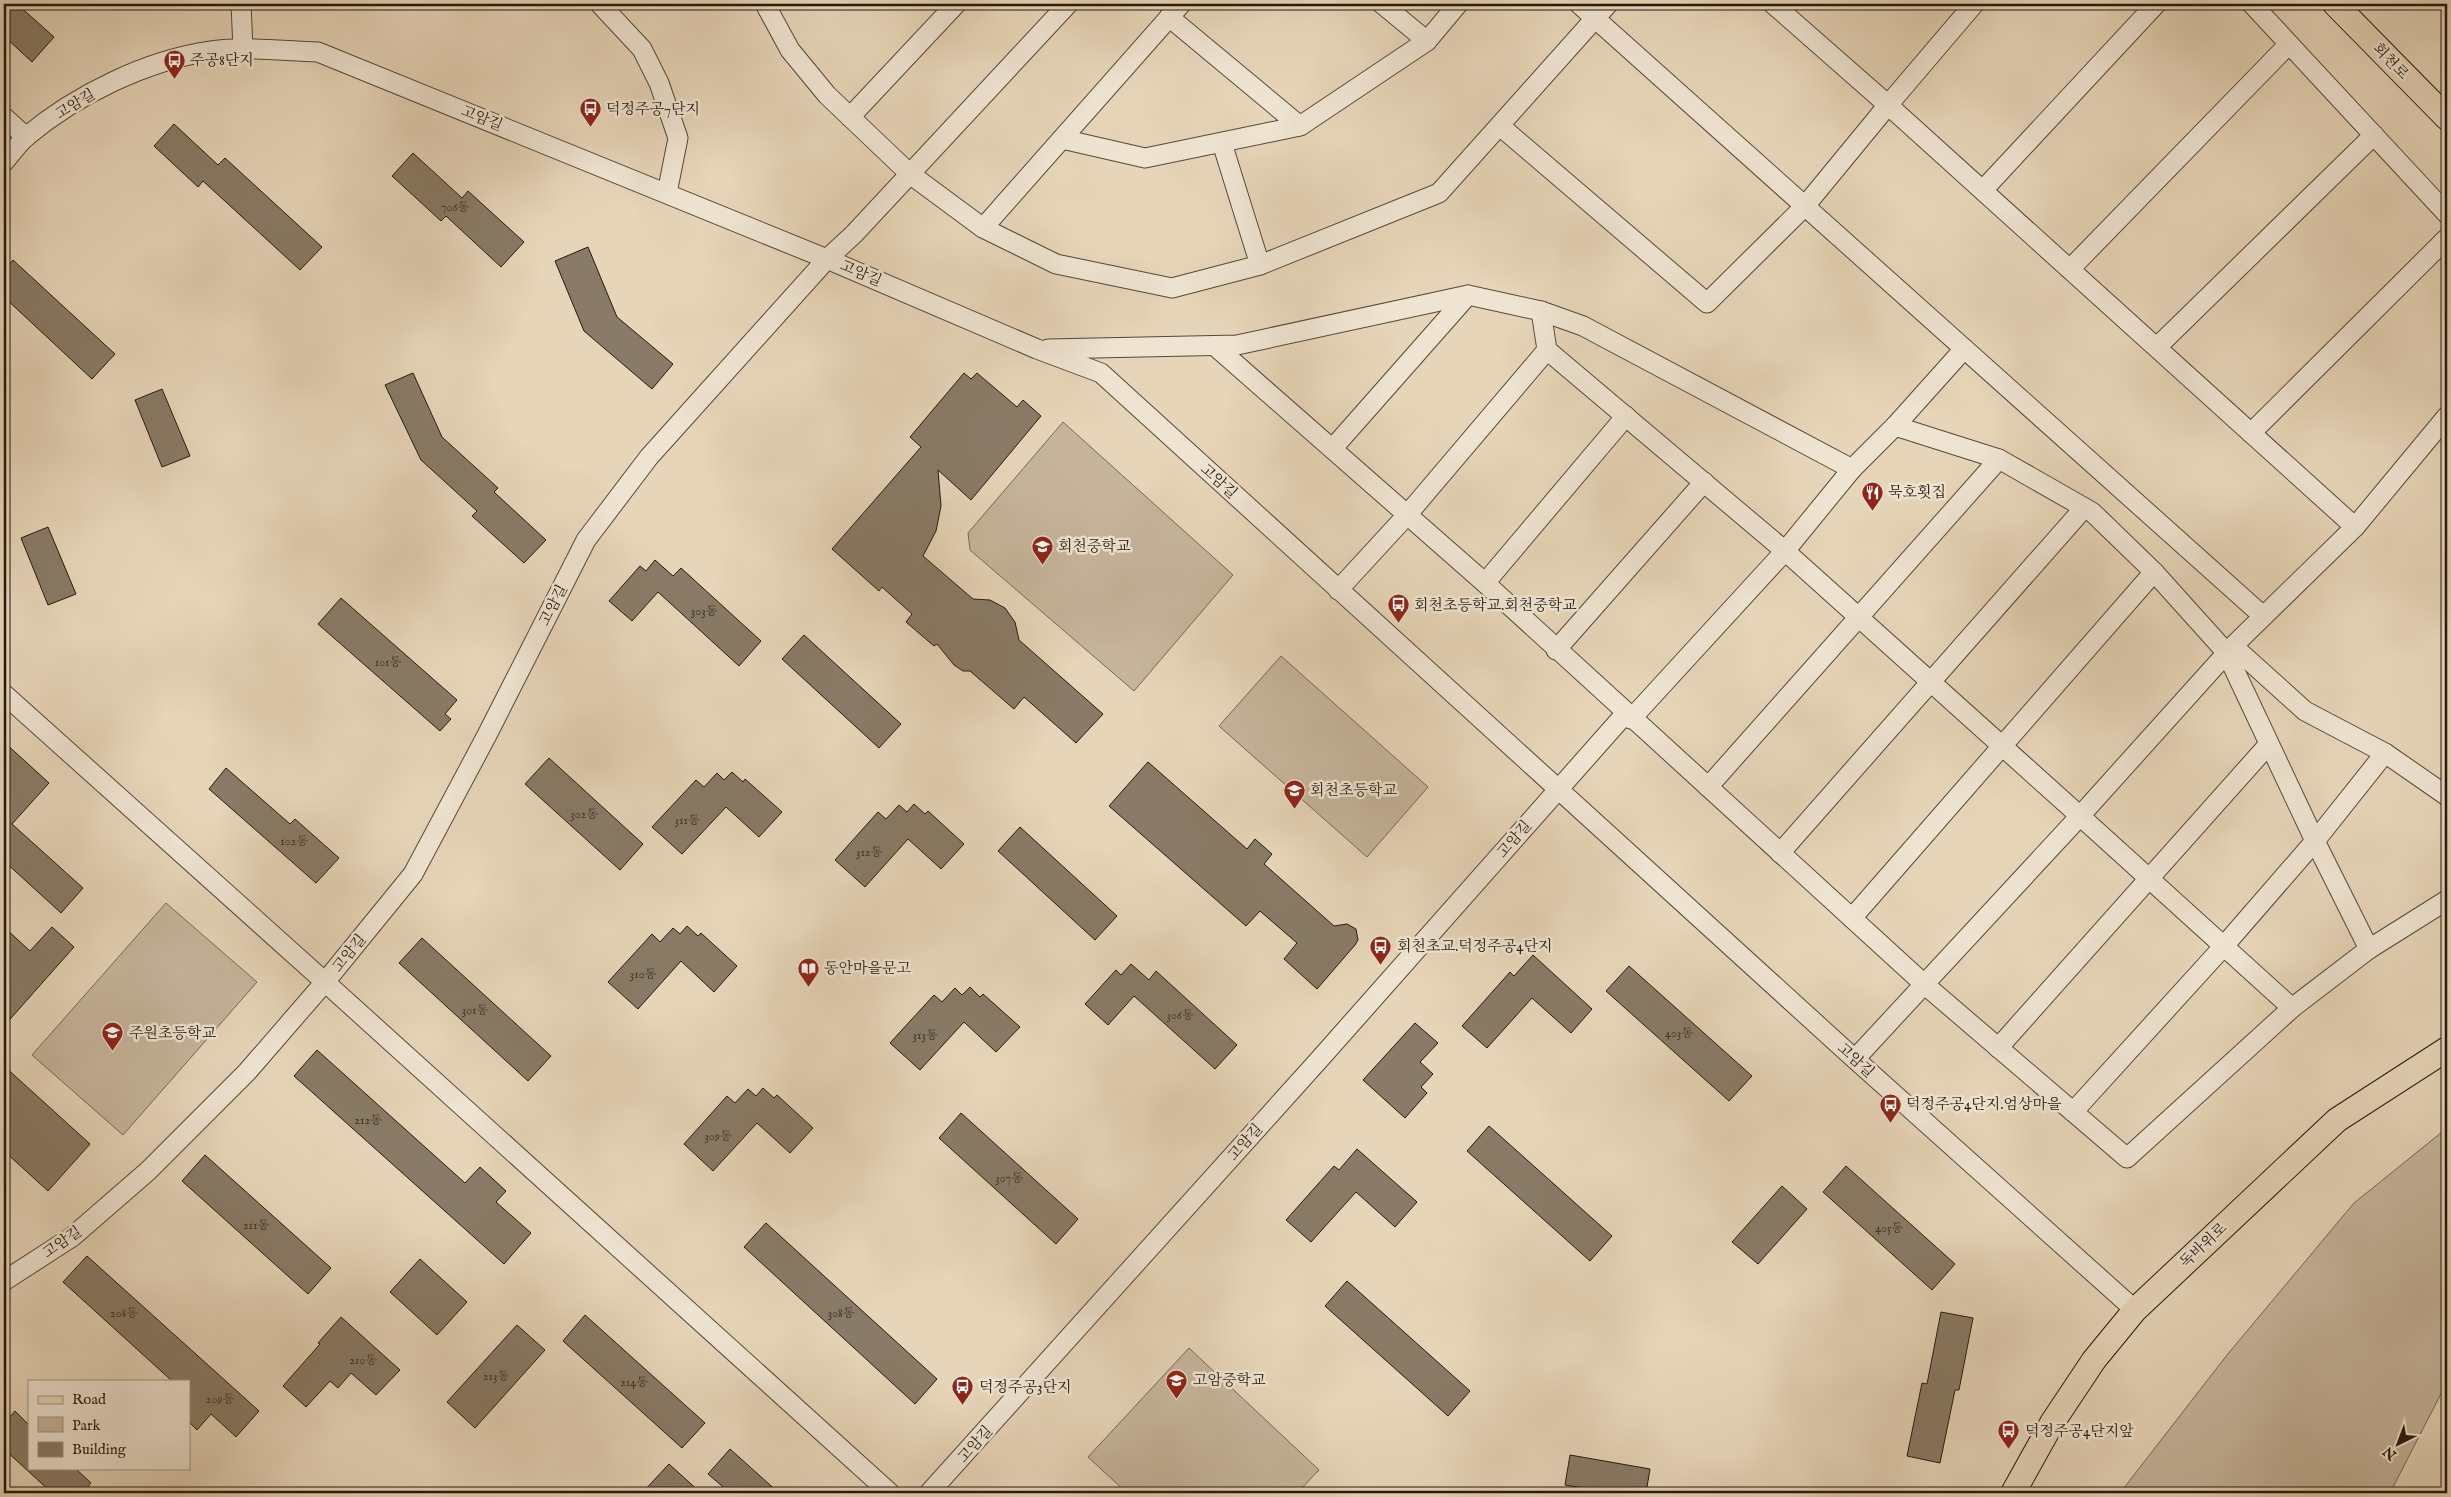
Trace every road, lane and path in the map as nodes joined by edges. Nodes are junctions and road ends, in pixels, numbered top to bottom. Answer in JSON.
{"nodes":[{"id":1,"x":241,"y":4,"type":"edge"},
{"id":2,"x":600,"y":4,"type":"edge"},
{"id":3,"x":765,"y":4,"type":"edge"},
{"id":4,"x":956,"y":4,"type":"edge"},
{"id":5,"x":1068,"y":4,"type":"edge"},
{"id":6,"x":1382,"y":4,"type":"edge"},
{"id":7,"x":1458,"y":4,"type":"edge"},
{"id":8,"x":1578,"y":4,"type":"edge"},
{"id":9,"x":1608,"y":4,"type":"edge"},
{"id":10,"x":1773,"y":4,"type":"edge"},
{"id":11,"x":1974,"y":4,"type":"edge"},
{"id":12,"x":2156,"y":4,"type":"edge"},
{"id":13,"x":2252,"y":4,"type":"edge"},
{"id":14,"x":2335,"y":4,"type":"edge"},
{"id":15,"x":1175,"y":11,"type":"edge"},
{"id":16,"x":1596,"y":19,"type":"junction"},
{"id":17,"x":1427,"y":42,"type":"junction"},
{"id":18,"x":2290,"y":44,"type":"junction"},
{"id":19,"x":243,"y":49,"type":"junction"},
{"id":20,"x":1888,"y":104,"type":"junction"},
{"id":21,"x":4,"y":117,"type":"edge"},
{"id":22,"x":850,"y":117,"type":"junction"},
{"id":23,"x":2447,"y":118,"type":"edge"},
{"id":24,"x":1300,"y":126,"type":"junction"},
{"id":25,"x":1500,"y":126,"type":"junction"},
{"id":26,"x":2374,"y":135,"type":"junction"},
{"id":27,"x":26,"y":137,"type":"junction"},
{"id":28,"x":1062,"y":139,"type":"junction"},
{"id":29,"x":1222,"y":142,"type":"junction"},
{"id":30,"x":4,"y":162,"type":"edge"},
{"id":31,"x":910,"y":174,"type":"junction"},
{"id":32,"x":1983,"y":190,"type":"junction"},
{"id":33,"x":667,"y":193,"type":"junction"},
{"id":34,"x":1805,"y":206,"type":"junction"},
{"id":35,"x":2447,"y":214,"type":"edge"},
{"id":36,"x":983,"y":228,"type":"junction"},
{"id":37,"x":2447,"y":238,"type":"edge"},
{"id":38,"x":827,"y":258,"type":"junction"},
{"id":39,"x":1260,"y":265,"type":"junction"},
{"id":40,"x":2070,"y":269,"type":"junction"},
{"id":41,"x":1468,"y":295,"type":"junction"},
{"id":42,"x":1541,"y":311,"type":"junction"},
{"id":43,"x":1216,"y":346,"type":"junction"},
{"id":44,"x":2156,"y":347,"type":"junction"},
{"id":45,"x":1037,"y":349,"type":"junction"},
{"id":46,"x":1964,"y":349,"type":"junction"},
{"id":47,"x":1548,"y":350,"type":"junction"},
{"id":48,"x":1626,"y":416,"type":"junction"},
{"id":49,"x":2447,"y":416,"type":"edge"},
{"id":50,"x":1894,"y":426,"type":"junction"},
{"id":51,"x":2251,"y":433,"type":"junction"},
{"id":52,"x":1334,"y":448,"type":"junction"},
{"id":53,"x":1999,"y":459,"type":"junction"},
{"id":54,"x":1852,"y":469,"type":"junction"},
{"id":55,"x":1704,"y":482,"type":"junction"},
{"id":56,"x":2084,"y":508,"type":"junction"},
{"id":57,"x":1408,"y":515,"type":"junction"},
{"id":58,"x":2354,"y":527,"type":"junction"},
{"id":59,"x":1785,"y":551,"type":"junction"},
{"id":60,"x":2154,"y":572,"type":"junction"},
{"id":61,"x":1485,"y":583,"type":"junction"},
{"id":62,"x":1338,"y":590,"type":"junction"},
{"id":63,"x":2263,"y":616,"type":"junction"},
{"id":64,"x":1860,"y":618,"type":"junction"},
{"id":65,"x":2230,"y":649,"type":"junction"},
{"id":66,"x":1556,"y":650,"type":"junction"},
{"id":67,"x":1931,"y":683,"type":"junction"},
{"id":68,"x":4,"y":694,"type":"edge"},
{"id":69,"x":1628,"y":716,"type":"junction"},
{"id":70,"x":2269,"y":744,"type":"junction"},
{"id":71,"x":2003,"y":747,"type":"junction"},
{"id":72,"x":2385,"y":753,"type":"junction"},
{"id":73,"x":1708,"y":787,"type":"junction"},
{"id":74,"x":1558,"y":789,"type":"junction"},
{"id":75,"x":2447,"y":796,"type":"edge"},
{"id":76,"x":2080,"y":816,"type":"junction"},
{"id":77,"x":2315,"y":841,"type":"junction"},
{"id":78,"x":1780,"y":854,"type":"junction"},
{"id":79,"x":2149,"y":880,"type":"junction"},
{"id":80,"x":2447,"y":900,"type":"edge"},
{"id":81,"x":1852,"y":918,"type":"junction"},
{"id":82,"x":2223,"y":947,"type":"junction"},
{"id":83,"x":2369,"y":949,"type":"junction"},
{"id":84,"x":325,"y":982,"type":"junction"},
{"id":85,"x":1924,"y":984,"type":"junction"},
{"id":86,"x":2292,"y":1008,"type":"junction"},
{"id":87,"x":1998,"y":1048,"type":"junction"},
{"id":88,"x":2447,"y":1049,"type":"edge"},
{"id":89,"x":1855,"y":1059,"type":"junction"},
{"id":90,"x":2072,"y":1112,"type":"junction"},
{"id":91,"x":4,"y":1281,"type":"edge"},
{"id":92,"x":2135,"y":1310,"type":"junction"},
{"id":93,"x":890,"y":1493,"type":"edge"},
{"id":94,"x":928,"y":1493,"type":"edge"},
{"id":95,"x":2013,"y":1493,"type":"edge"}],
"edges":[{"from":1,"to":19,"type":"street"},
{"from":2,"to":33,"type":"street"},
{"from":3,"to":22,"type":"street"},
{"from":4,"to":22,"type":"street"},
{"from":5,"to":31,"type":"street"},
{"from":6,"to":17,"type":"street"},
{"from":7,"to":17,"type":"street"},
{"from":8,"to":16,"type":"street"},
{"from":9,"to":16,"type":"street"},
{"from":10,"to":20,"type":"street"},
{"from":11,"to":20,"type":"street"},
{"from":12,"to":32,"type":"street"},
{"from":13,"to":18,"type":"street"},
{"from":14,"to":23,"type":"main road","name":"회천로"},
{"from":15,"to":24,"type":"street"},
{"from":15,"to":28,"type":"street"},
{"from":16,"to":25,"type":"street"},
{"from":16,"to":34,"type":"street"},
{"from":17,"to":24,"type":"street"},
{"from":18,"to":26,"type":"street"},
{"from":18,"to":40,"type":"street"},
{"from":19,"to":27,"type":"street","name":"고암길"},
{"from":19,"to":33,"type":"street","name":"고암길"},
{"from":20,"to":32,"type":"street"},
{"from":20,"to":34,"type":"street"},
{"from":21,"to":27,"type":"street"},
{"from":22,"to":31,"type":"street"},
{"from":24,"to":29,"type":"street"},
{"from":25,"to":34,"type":"street"},
{"from":25,"to":39,"type":"street"},
{"from":26,"to":35,"type":"street"},
{"from":26,"to":44,"type":"street"},
{"from":27,"to":30,"type":"street","name":"고암길"},
{"from":28,"to":29,"type":"street"},
{"from":28,"to":36,"type":"street"},
{"from":29,"to":39,"type":"street"},
{"from":31,"to":36,"type":"street"},
{"from":31,"to":38,"type":"street"},
{"from":32,"to":40,"type":"street"},
{"from":33,"to":38,"type":"street","name":"고암길"},
{"from":34,"to":46,"type":"street"},
{"from":36,"to":39,"type":"street"},
{"from":37,"to":51,"type":"street"},
{"from":38,"to":45,"type":"street","name":"고암길"},
{"from":38,"to":84,"type":"street","name":"고암길"},
{"from":40,"to":44,"type":"street"},
{"from":41,"to":42,"type":"street"},
{"from":41,"to":43,"type":"street"},
{"from":41,"to":52,"type":"street"},
{"from":42,"to":47,"type":"street"},
{"from":42,"to":54,"type":"street"},
{"from":43,"to":45,"type":"street"},
{"from":43,"to":52,"type":"street"},
{"from":44,"to":51,"type":"street"},
{"from":45,"to":62,"type":"street","name":"고암길"},
{"from":46,"to":50,"type":"street"},
{"from":46,"to":63,"type":"street"},
{"from":47,"to":48,"type":"street"},
{"from":47,"to":57,"type":"street"},
{"from":48,"to":55,"type":"street"},
{"from":48,"to":61,"type":"street"},
{"from":49,"to":58,"type":"street"},
{"from":50,"to":53,"type":"street"},
{"from":50,"to":54,"type":"street"},
{"from":51,"to":58,"type":"street"},
{"from":52,"to":57,"type":"street"},
{"from":53,"to":56,"type":"street"},
{"from":53,"to":64,"type":"street"},
{"from":54,"to":59,"type":"street"},
{"from":55,"to":59,"type":"street"},
{"from":55,"to":66,"type":"street"},
{"from":56,"to":60,"type":"street"},
{"from":56,"to":67,"type":"street"},
{"from":57,"to":61,"type":"street"},
{"from":57,"to":62,"type":"street"},
{"from":58,"to":63,"type":"street"},
{"from":59,"to":64,"type":"street"},
{"from":59,"to":69,"type":"street"},
{"from":60,"to":65,"type":"street"},
{"from":60,"to":71,"type":"street"},
{"from":61,"to":66,"type":"street"},
{"from":62,"to":74,"type":"street","name":"고암길"},
{"from":63,"to":65,"type":"street"},
{"from":64,"to":67,"type":"street"},
{"from":64,"to":73,"type":"street"},
{"from":65,"to":70,"type":"street"},
{"from":65,"to":72,"type":"street"},
{"from":65,"to":76,"type":"street"},
{"from":66,"to":69,"type":"street"},
{"from":67,"to":71,"type":"street"},
{"from":67,"to":78,"type":"street"},
{"from":68,"to":84,"type":"street","name":"고암길"},
{"from":69,"to":73,"type":"street"},
{"from":69,"to":74,"type":"street"},
{"from":70,"to":77,"type":"street"},
{"from":70,"to":79,"type":"street"},
{"from":71,"to":76,"type":"street"},
{"from":71,"to":81,"type":"street"},
{"from":72,"to":75,"type":"street"},
{"from":72,"to":77,"type":"street"},
{"from":73,"to":78,"type":"street"},
{"from":74,"to":89,"type":"street","name":"고암길"},
{"from":74,"to":94,"type":"street","name":"고암길"},
{"from":76,"to":79,"type":"street"},
{"from":76,"to":85,"type":"street"},
{"from":77,"to":82,"type":"street"},
{"from":77,"to":83,"type":"street"},
{"from":78,"to":81,"type":"street"},
{"from":79,"to":82,"type":"street"},
{"from":79,"to":87,"type":"street"},
{"from":80,"to":83,"type":"street"},
{"from":81,"to":85,"type":"street"},
{"from":82,"to":86,"type":"street"},
{"from":82,"to":90,"type":"street"},
{"from":83,"to":86,"type":"street"},
{"from":84,"to":91,"type":"street","name":"고암길"},
{"from":84,"to":93,"type":"street","name":"고암길"},
{"from":85,"to":87,"type":"street"},
{"from":85,"to":89,"type":"street"},
{"from":86,"to":90,"type":"street"},
{"from":87,"to":90,"type":"street"},
{"from":88,"to":92,"type":"main road","name":"독바위로"},
{"from":89,"to":92,"type":"street","name":"고암길"},
{"from":92,"to":95,"type":"main road","name":"독바위로"}]}
